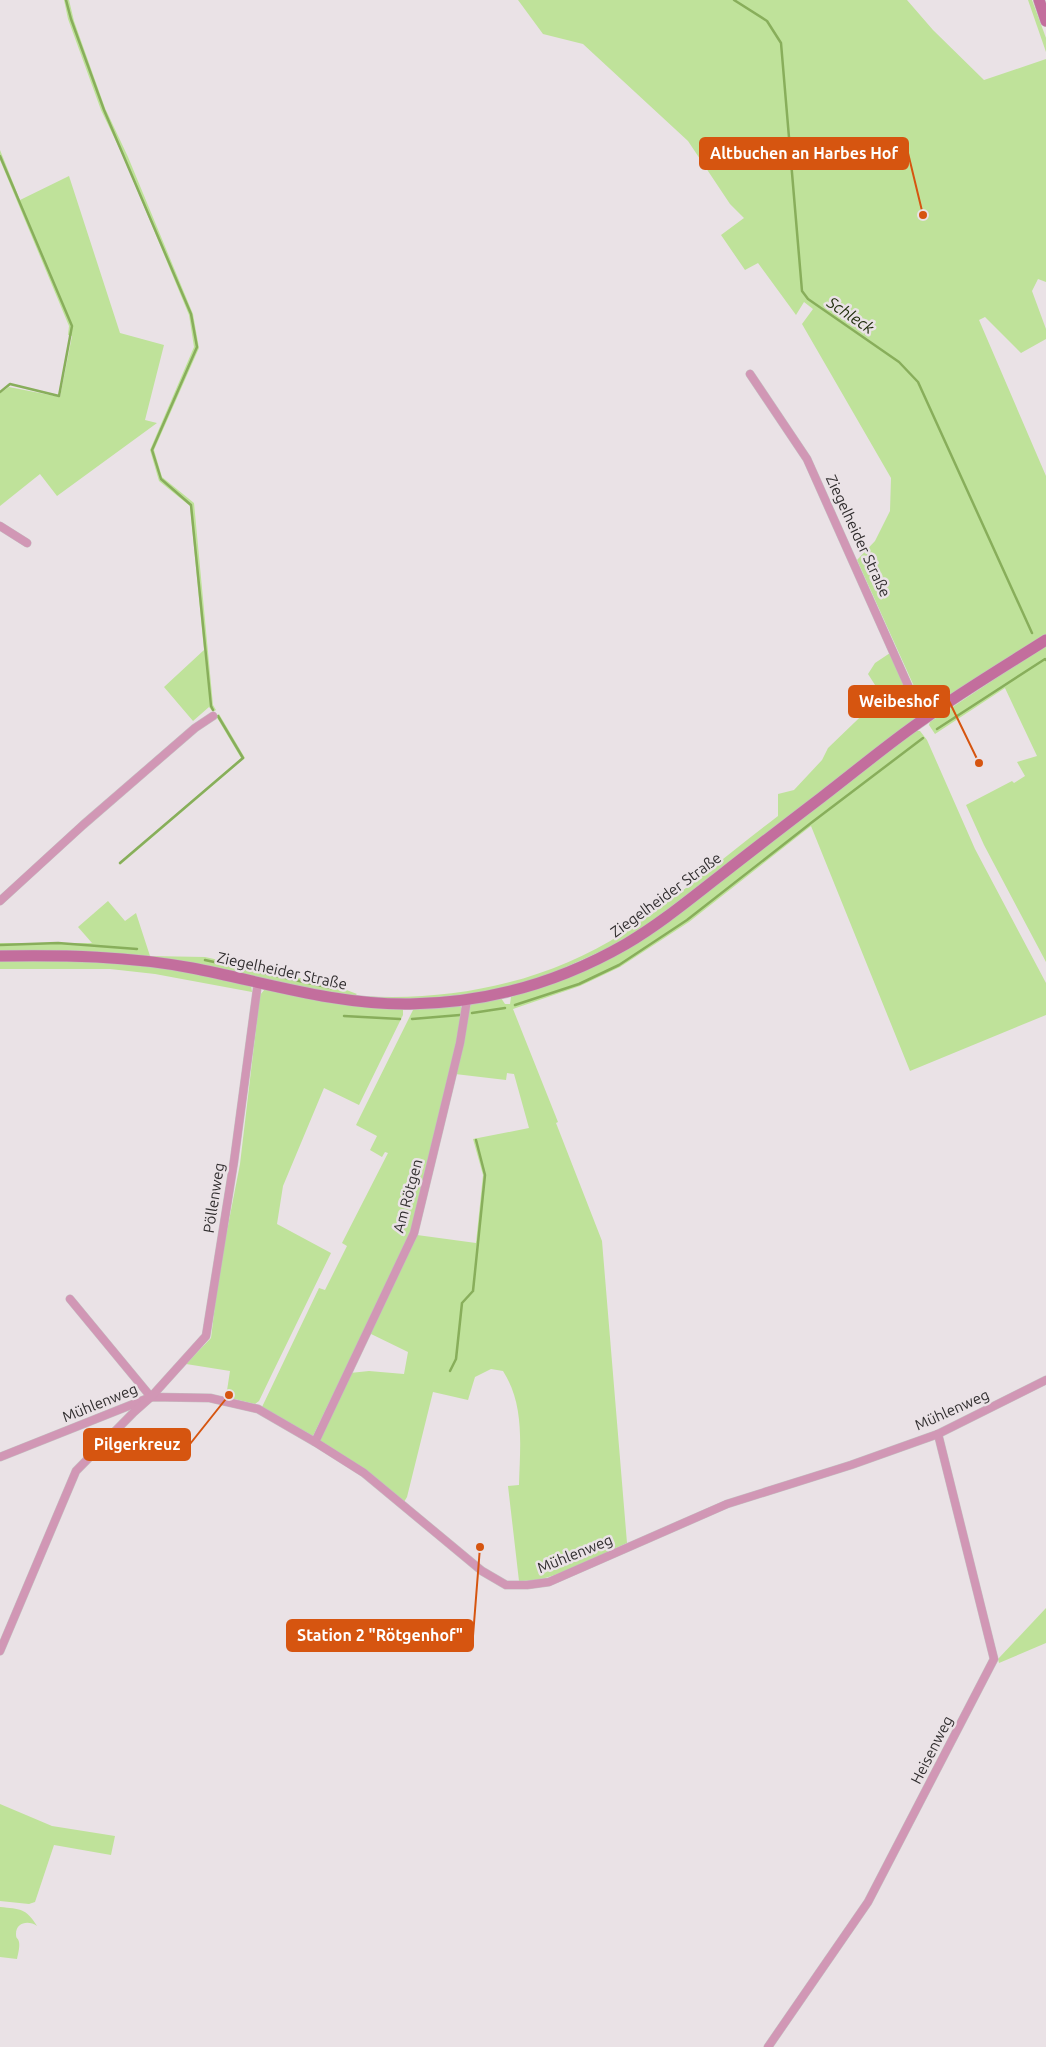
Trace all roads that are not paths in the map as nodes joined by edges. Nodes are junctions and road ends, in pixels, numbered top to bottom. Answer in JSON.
{"nodes":[{"id":1,"x":1039,"y":0,"type":"edge"},
{"id":2,"x":1046,"y":21,"type":"edge"},
{"id":3,"x":750,"y":374,"type":"dead end"},
{"id":4,"x":0,"y":526,"type":"edge"},
{"id":5,"x":27,"y":543,"type":"dead end"},
{"id":6,"x":1044,"y":641,"type":"edge"},
{"id":7,"x":213,"y":716,"type":"dead end"},
{"id":8,"x":923,"y":719,"type":"junction"},
{"id":9,"x":0,"y":901,"type":"edge"},
{"id":10,"x":0,"y":956,"type":"edge"},
{"id":11,"x":258,"y":982,"type":"junction"},
{"id":12,"x":467,"y":1000,"type":"junction"},
{"id":13,"x":70,"y":1299,"type":"dead end"},
{"id":14,"x":1046,"y":1380,"type":"edge"},
{"id":15,"x":151,"y":1397,"type":"junction"},
{"id":16,"x":938,"y":1434,"type":"junction"},
{"id":17,"x":315,"y":1442,"type":"junction"},
{"id":18,"x":0,"y":1457,"type":"edge"},
{"id":19,"x":0,"y":1651,"type":"edge"},
{"id":20,"x":768,"y":2047,"type":"edge"}],
"edges":[{"from":1,"to":2,"type":"street"},
{"from":3,"to":8,"type":"street","name":"Ziegelheider Straße"},
{"from":4,"to":5,"type":"street"},
{"from":6,"to":8,"type":"street","name":"Ziegelheider Straße"},
{"from":7,"to":9,"type":"street"},
{"from":8,"to":12,"type":"street","name":"Ziegelheider Straße"},
{"from":10,"to":11,"type":"street","name":"Ziegelheider Straße"},
{"from":11,"to":12,"type":"street","name":"Ziegelheider Straße"},
{"from":11,"to":15,"type":"street","name":"Pöllenweg"},
{"from":12,"to":17,"type":"street","name":"Am Rötgen"},
{"from":13,"to":15,"type":"street"},
{"from":14,"to":16,"type":"street","name":"Mühlenweg"},
{"from":15,"to":17,"type":"street","name":"Mühlenweg"},
{"from":15,"to":18,"type":"street","name":"Mühlenweg"},
{"from":15,"to":19,"type":"street","name":"Pöllenweg"},
{"from":16,"to":17,"type":"street","name":"Mühlenweg"},
{"from":16,"to":20,"type":"street","name":"Heisenweg"}]}
